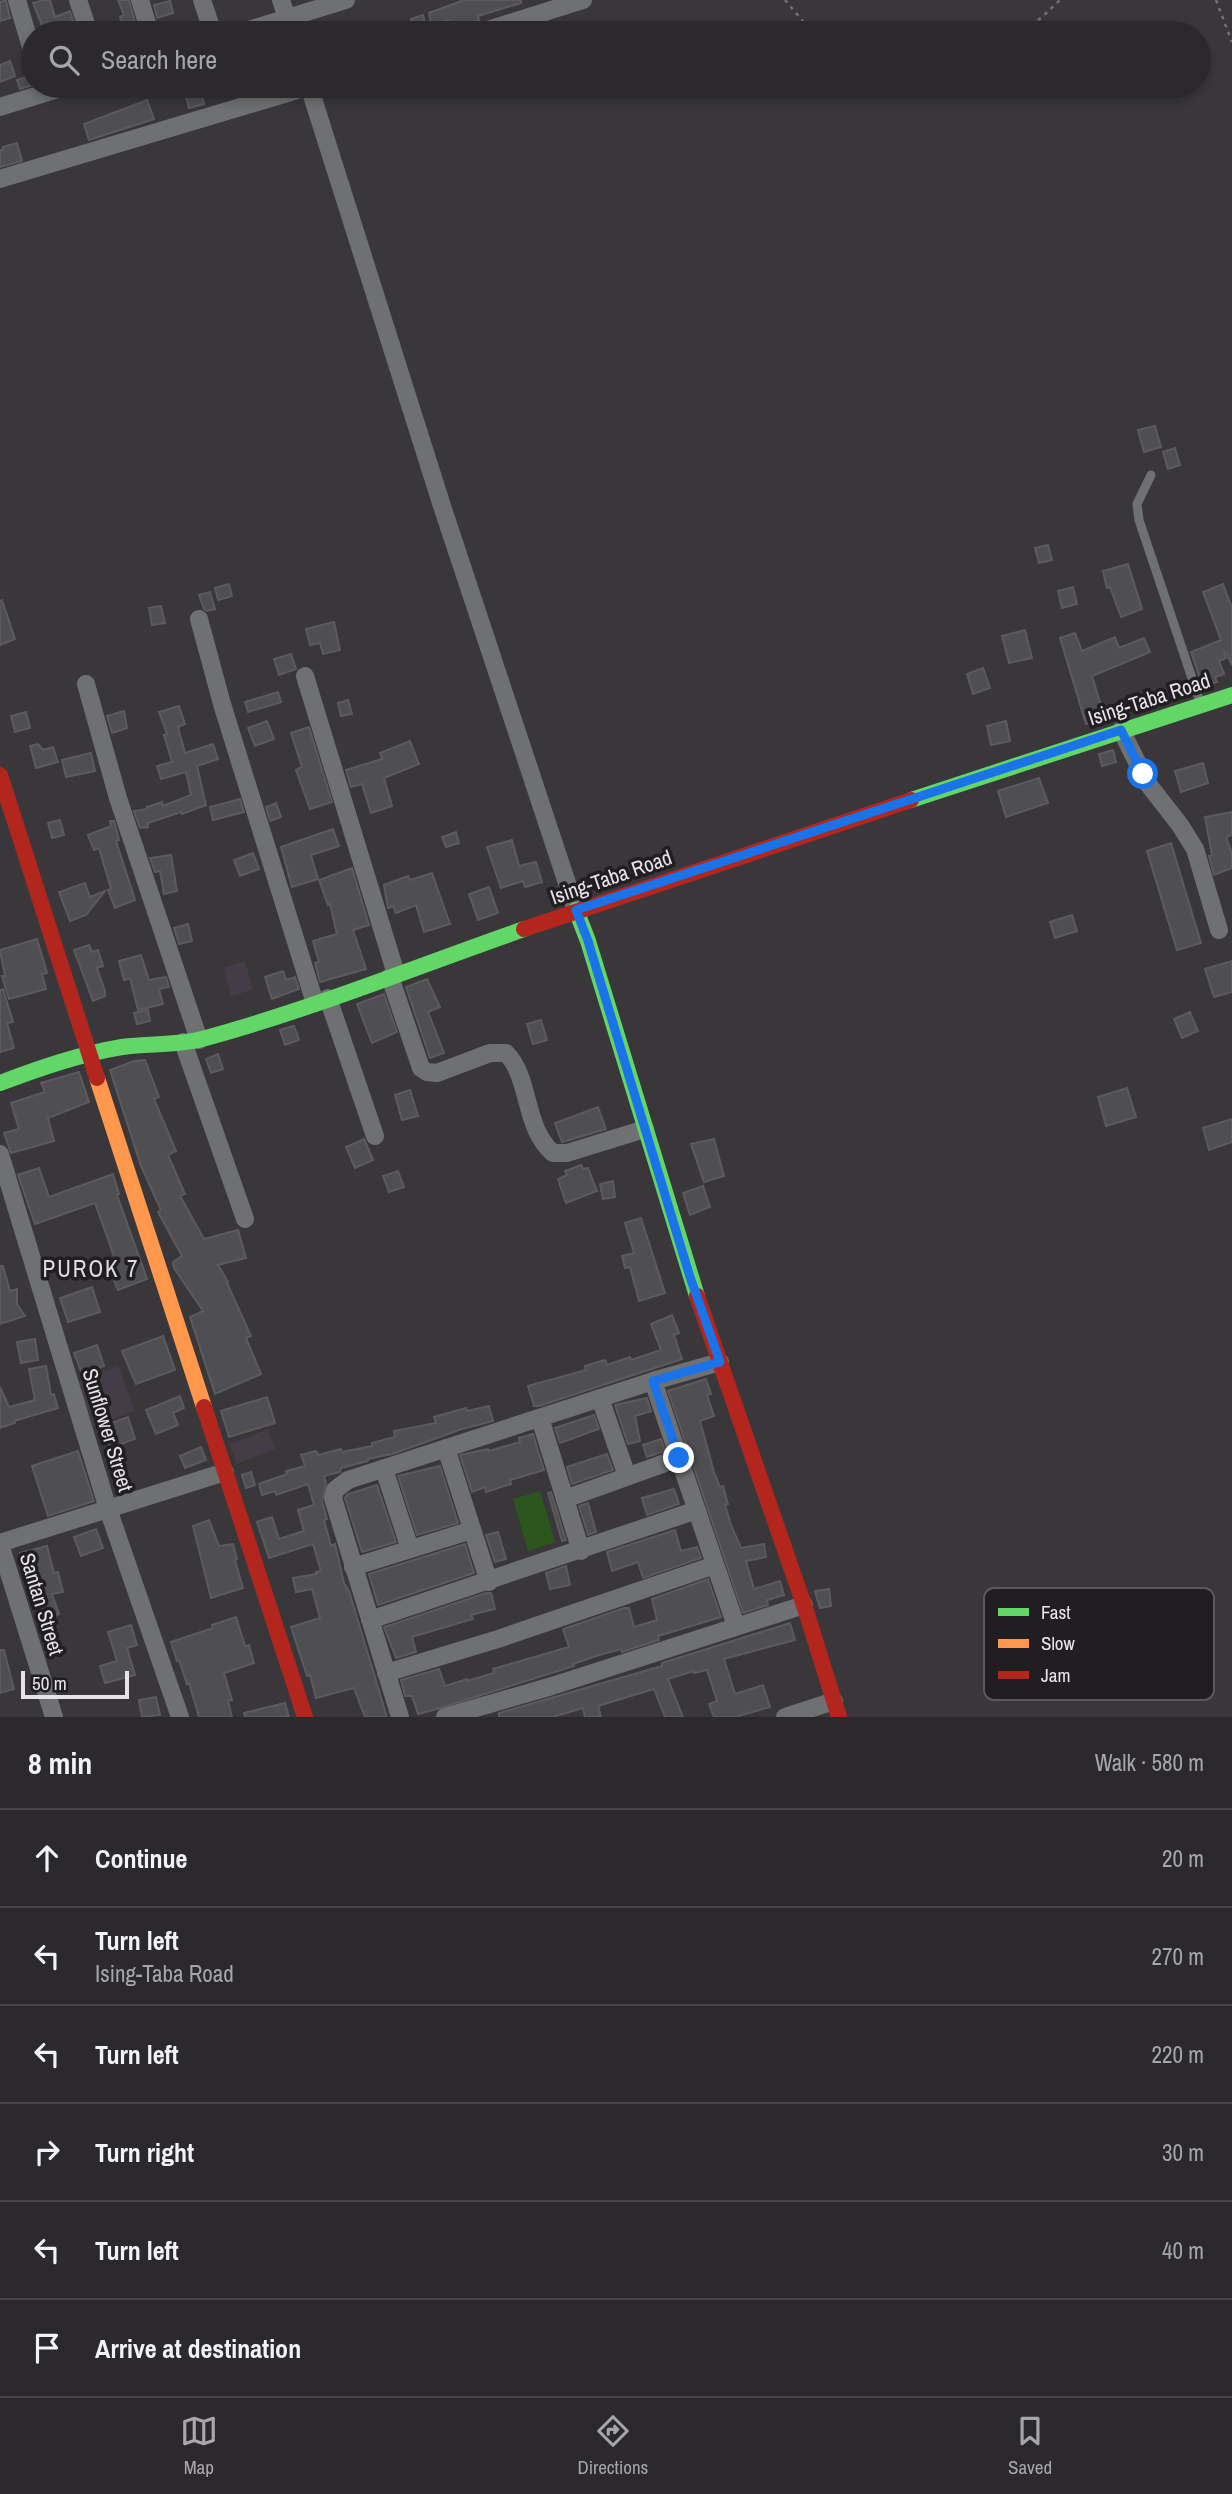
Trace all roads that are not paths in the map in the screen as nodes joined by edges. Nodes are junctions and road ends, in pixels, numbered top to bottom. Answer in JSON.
{"nodes":[{"id":1,"x":17,"y":0,"type":"edge"},
{"id":2,"x":78,"y":0,"type":"edge"},
{"id":3,"x":140,"y":0,"type":"edge"},
{"id":4,"x":202,"y":0,"type":"edge"},
{"id":5,"x":281,"y":0,"type":"edge"},
{"id":6,"x":583,"y":0,"type":"edge"},
{"id":7,"x":340,"y":1,"type":"edge"},
{"id":8,"x":23,"y":21,"type":"edge"},
{"id":9,"x":85,"y":21,"type":"edge"},
{"id":10,"x":146,"y":21,"type":"edge"},
{"id":11,"x":209,"y":21,"type":"edge"},
{"id":12,"x":287,"y":21,"type":"edge"},
{"id":13,"x":299,"y":21,"type":"edge"},
{"id":14,"x":516,"y":21,"type":"edge"},
{"id":15,"x":22,"y":98,"type":"edge"},
{"id":16,"x":270,"y":98,"type":"edge"},
{"id":17,"x":314,"y":98,"type":"edge"},
{"id":18,"x":0,"y":107,"type":"edge"},
{"id":19,"x":0,"y":179,"type":"edge"},
{"id":20,"x":1150,"y":475,"type":"dead end"},
{"id":21,"x":199,"y":619,"type":"dead end"},
{"id":22,"x":305,"y":676,"type":"dead end"},
{"id":23,"x":86,"y":684,"type":"dead end"},
{"id":24,"x":1232,"y":695,"type":"edge"},
{"id":25,"x":1201,"y":705,"type":"junction"},
{"id":26,"x":1121,"y":730,"type":"junction"},
{"id":27,"x":0,"y":775,"type":"edge"},
{"id":28,"x":576,"y":910,"type":"junction"},
{"id":29,"x":1219,"y":930,"type":"dead end"},
{"id":30,"x":393,"y":975,"type":"junction"},
{"id":31,"x":321,"y":1001,"type":"junction"},
{"id":32,"x":191,"y":1041,"type":"junction"},
{"id":33,"x":89,"y":1054,"type":"junction"},
{"id":34,"x":0,"y":1083,"type":"edge"},
{"id":35,"x":645,"y":1129,"type":"junction"},
{"id":36,"x":375,"y":1136,"type":"dead end"},
{"id":37,"x":0,"y":1154,"type":"edge"},
{"id":38,"x":244,"y":1219,"type":"dead end"},
{"id":39,"x":720,"y":1362,"type":"junction"},
{"id":40,"x":653,"y":1381,"type":"junction"},
{"id":41,"x":600,"y":1398,"type":"junction"},
{"id":42,"x":540,"y":1418,"type":"junction"},
{"id":43,"x":446,"y":1448,"type":"junction"},
{"id":44,"x":679,"y":1458,"type":"junction"},
{"id":45,"x":384,"y":1469,"type":"junction"},
{"id":46,"x":225,"y":1472,"type":"junction"},
{"id":47,"x":627,"y":1476,"type":"junction"},
{"id":48,"x":565,"y":1499,"type":"junction"},
{"id":49,"x":108,"y":1509,"type":"junction"},
{"id":50,"x":697,"y":1510,"type":"junction"},
{"id":51,"x":472,"y":1530,"type":"junction"},
{"id":52,"x":0,"y":1543,"type":"edge"},
{"id":53,"x":410,"y":1549,"type":"junction"},
{"id":54,"x":581,"y":1551,"type":"junction"},
{"id":55,"x":715,"y":1565,"type":"junction"},
{"id":56,"x":353,"y":1567,"type":"junction"},
{"id":57,"x":489,"y":1582,"type":"junction"},
{"id":58,"x":804,"y":1605,"type":"junction"},
{"id":59,"x":370,"y":1620,"type":"junction"},
{"id":60,"x":736,"y":1626,"type":"junction"},
{"id":61,"x":386,"y":1673,"type":"junction"},
{"id":62,"x":837,"y":1709,"type":"edge"},
{"id":63,"x":54,"y":1717,"type":"edge"},
{"id":64,"x":180,"y":1717,"type":"edge"},
{"id":65,"x":305,"y":1717,"type":"edge"},
{"id":66,"x":400,"y":1717,"type":"edge"},
{"id":67,"x":445,"y":1717,"type":"edge"},
{"id":68,"x":785,"y":1717,"type":"edge"}],
"edges":[{"from":1,"to":8,"type":"street"},
{"from":2,"to":9,"type":"street"},
{"from":3,"to":10,"type":"street"},
{"from":4,"to":11,"type":"street"},
{"from":5,"to":12,"type":"street"},
{"from":6,"to":14,"type":"street"},
{"from":7,"to":13,"type":"street"},
{"from":15,"to":18,"type":"street"},
{"from":16,"to":19,"type":"street"},
{"from":17,"to":28,"type":"street"},
{"from":20,"to":25,"type":"lane"},
{"from":21,"to":31,"type":"street"},
{"from":22,"to":30,"type":"street"},
{"from":23,"to":32,"type":"street"},
{"from":24,"to":25,"type":"street","name":"Ising-Taba Road"},
{"from":25,"to":26,"type":"street","name":"Ising-Taba Road"},
{"from":26,"to":28,"type":"street","name":"Ising-Taba Road"},
{"from":26,"to":29,"type":"street"},
{"from":27,"to":33,"type":"street"},
{"from":28,"to":30,"type":"street","name":"Ising-Taba Road"},
{"from":28,"to":35,"type":"street"},
{"from":30,"to":31,"type":"street","name":"Ising-Taba Road"},
{"from":30,"to":35,"type":"street"},
{"from":31,"to":32,"type":"street","name":"Ising-Taba Road"},
{"from":31,"to":36,"type":"street"},
{"from":32,"to":33,"type":"street","name":"Ising-Taba Road"},
{"from":32,"to":38,"type":"street"},
{"from":33,"to":34,"type":"street","name":"Ising-Taba Road"},
{"from":33,"to":46,"type":"street"},
{"from":35,"to":39,"type":"street"},
{"from":37,"to":49,"type":"street","name":"Sunflower Street"},
{"from":39,"to":40,"type":"street"},
{"from":39,"to":58,"type":"street"},
{"from":40,"to":41,"type":"street"},
{"from":40,"to":44,"type":"street"},
{"from":41,"to":42,"type":"street"},
{"from":41,"to":47,"type":"street"},
{"from":42,"to":43,"type":"street"},
{"from":42,"to":48,"type":"street"},
{"from":43,"to":45,"type":"street"},
{"from":43,"to":51,"type":"street"},
{"from":44,"to":47,"type":"street"},
{"from":44,"to":50,"type":"street"},
{"from":45,"to":53,"type":"street"},
{"from":45,"to":56,"type":"street"},
{"from":46,"to":49,"type":"street"},
{"from":46,"to":65,"type":"street"},
{"from":47,"to":48,"type":"street"},
{"from":48,"to":54,"type":"street"},
{"from":49,"to":52,"type":"street"},
{"from":49,"to":64,"type":"street","name":"Sunflower Street"},
{"from":50,"to":54,"type":"street"},
{"from":50,"to":55,"type":"street"},
{"from":51,"to":53,"type":"street"},
{"from":51,"to":57,"type":"street"},
{"from":52,"to":63,"type":"street","name":"Santan Street"},
{"from":53,"to":56,"type":"street"},
{"from":54,"to":57,"type":"street"},
{"from":55,"to":60,"type":"street"},
{"from":55,"to":61,"type":"street"},
{"from":56,"to":59,"type":"street"},
{"from":57,"to":59,"type":"street"},
{"from":58,"to":60,"type":"street"},
{"from":58,"to":62,"type":"street"},
{"from":59,"to":61,"type":"street"},
{"from":60,"to":67,"type":"street"},
{"from":61,"to":66,"type":"street"},
{"from":62,"to":68,"type":"street"}]}
